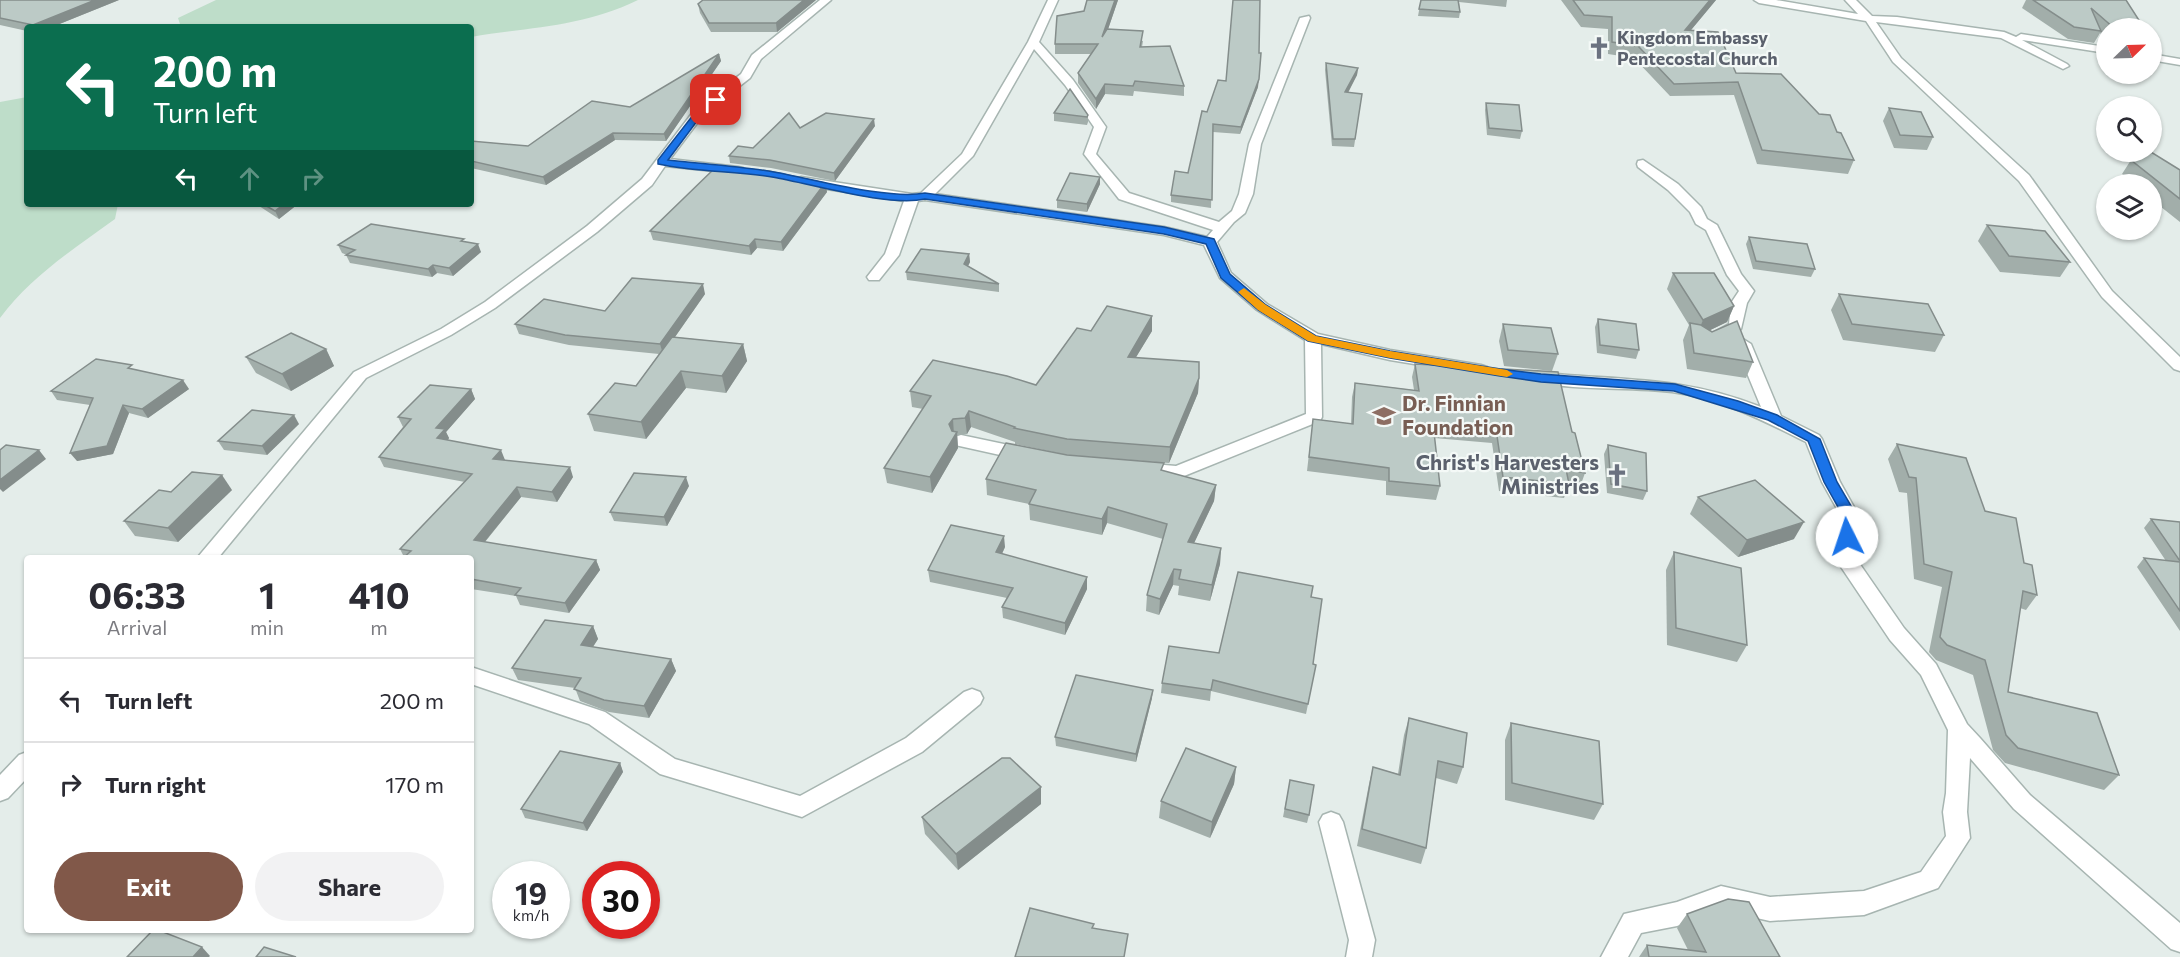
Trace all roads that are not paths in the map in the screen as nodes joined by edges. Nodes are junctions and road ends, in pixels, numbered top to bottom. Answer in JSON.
{"nodes":[{"id":1,"x":826,"y":0,"type":"edge"},
{"id":2,"x":1053,"y":0,"type":"edge"},
{"id":3,"x":1759,"y":0,"type":"edge"},
{"id":4,"x":1850,"y":0,"type":"edge"},
{"id":5,"x":1305,"y":18,"type":"dead end"},
{"id":6,"x":1869,"y":19,"type":"junction"},
{"id":7,"x":2004,"y":35,"type":"junction"},
{"id":8,"x":1033,"y":42,"type":"junction"},
{"id":9,"x":2096,"y":49,"type":"edge"},
{"id":10,"x":2162,"y":59,"type":"edge"},
{"id":11,"x":2180,"y":62,"type":"edge"},
{"id":12,"x":2063,"y":66,"type":"dead end"},
{"id":13,"x":662,"y":162,"type":"junction"},
{"id":14,"x":1643,"y":164,"type":"dead end"},
{"id":15,"x":749,"y":172,"type":"edge"},
{"id":16,"x":793,"y":179,"type":"edge"},
{"id":17,"x":919,"y":197,"type":"junction"},
{"id":18,"x":1222,"y":228,"type":"junction"},
{"id":19,"x":1210,"y":242,"type":"junction"},
{"id":20,"x":874,"y":277,"type":"dead end"},
{"id":21,"x":1736,"y":326,"type":"junction"},
{"id":22,"x":1313,"y":338,"type":"junction"},
{"id":23,"x":1704,"y":341,"type":"edge"},
{"id":24,"x":2180,"y":366,"type":"edge"},
{"id":25,"x":1500,"y":373,"type":"edge"},
{"id":26,"x":1520,"y":375,"type":"edge"},
{"id":27,"x":1773,"y":417,"type":"junction"},
{"id":28,"x":961,"y":441,"type":"dead end"},
{"id":29,"x":1046,"y":459,"type":"edge"},
{"id":30,"x":1123,"y":468,"type":"edge"},
{"id":31,"x":210,"y":555,"type":"edge"},
{"id":32,"x":474,"y":676,"type":"edge"},
{"id":33,"x":972,"y":698,"type":"dead end"},
{"id":34,"x":1959,"y":730,"type":"junction"},
{"id":35,"x":24,"y":765,"type":"edge"},
{"id":36,"x":0,"y":791,"type":"edge"},
{"id":37,"x":1331,"y":822,"type":"dead end"},
{"id":38,"x":2180,"y":940,"type":"edge"},
{"id":39,"x":1359,"y":957,"type":"edge"},
{"id":40,"x":1614,"y":957,"type":"edge"}],
"edges":[{"from":1,"to":13,"type":"street"},
{"from":2,"to":8,"type":"street"},
{"from":3,"to":6,"type":"street"},
{"from":4,"to":6,"type":"street"},
{"from":5,"to":18,"type":"street"},
{"from":6,"to":7,"type":"street"},
{"from":6,"to":24,"type":"street"},
{"from":7,"to":9,"type":"street"},
{"from":7,"to":12,"type":"street"},
{"from":8,"to":17,"type":"street"},
{"from":8,"to":18,"type":"street"},
{"from":10,"to":11,"type":"street"},
{"from":13,"to":15,"type":"street"},
{"from":13,"to":31,"type":"street"},
{"from":14,"to":21,"type":"street"},
{"from":16,"to":17,"type":"street"},
{"from":17,"to":19,"type":"street"},
{"from":17,"to":20,"type":"street"},
{"from":18,"to":19,"type":"street"},
{"from":19,"to":22,"type":"street"},
{"from":21,"to":23,"type":"street"},
{"from":21,"to":27,"type":"street"},
{"from":22,"to":25,"type":"street"},
{"from":22,"to":30,"type":"street"},
{"from":26,"to":27,"type":"street"},
{"from":27,"to":34,"type":"street"},
{"from":28,"to":29,"type":"street"},
{"from":32,"to":33,"type":"street"},
{"from":34,"to":38,"type":"street"},
{"from":34,"to":40,"type":"street"},
{"from":35,"to":36,"type":"street"},
{"from":37,"to":39,"type":"street"}]}
